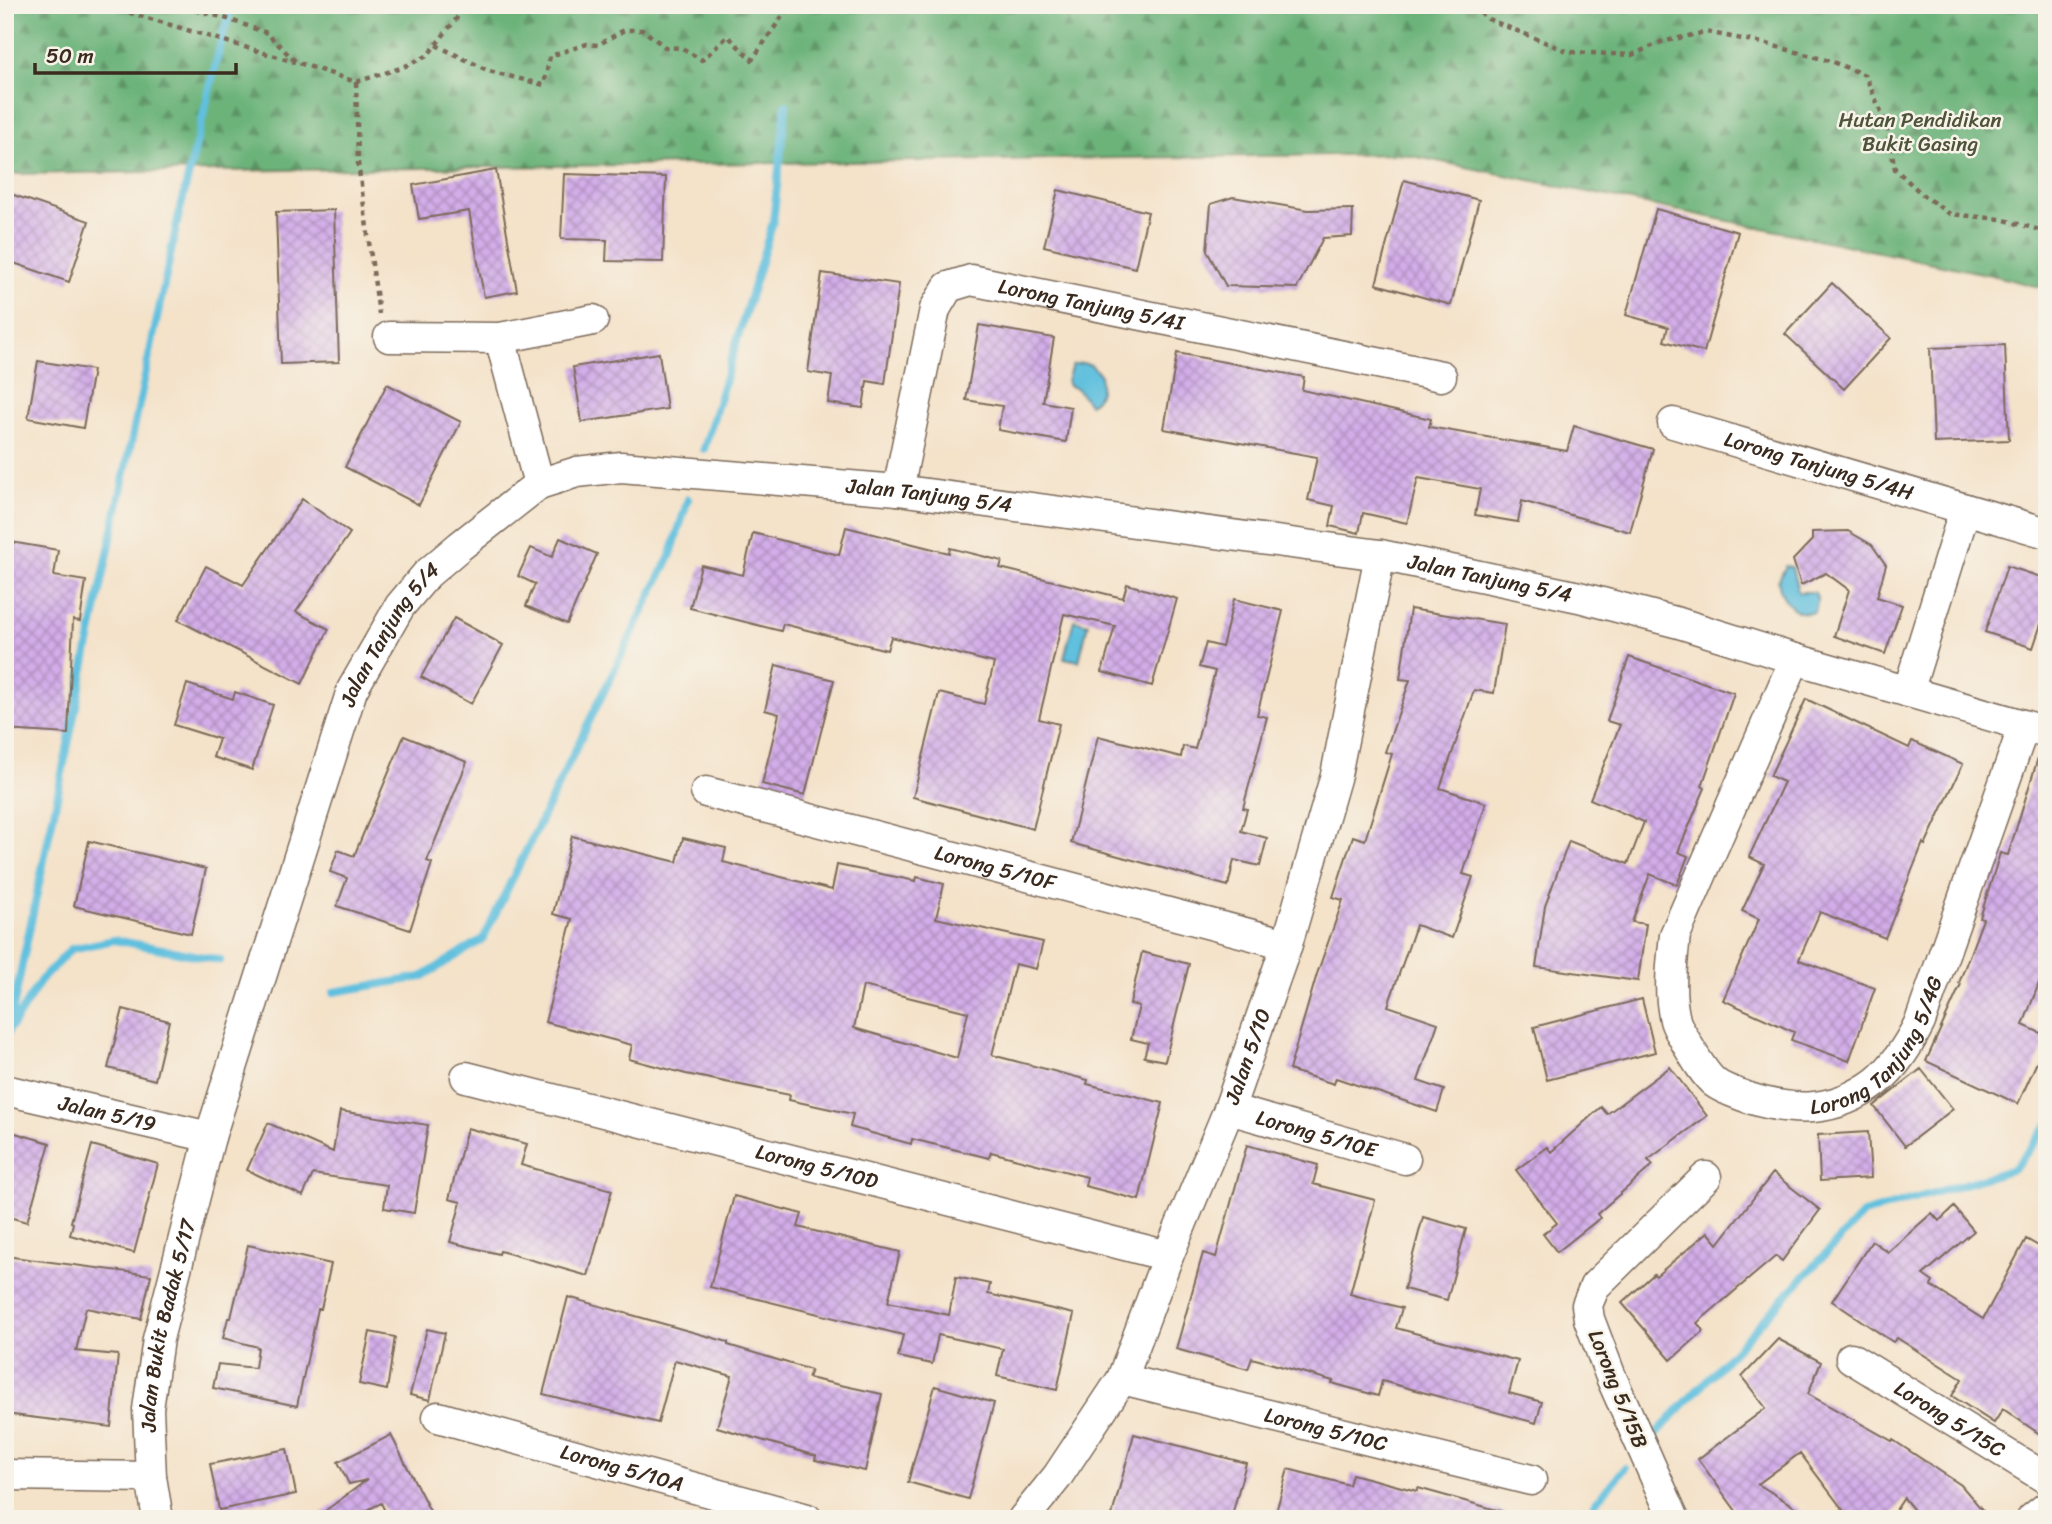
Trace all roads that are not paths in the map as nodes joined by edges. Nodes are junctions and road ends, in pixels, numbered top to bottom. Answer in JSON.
{"nodes":[{"id":1,"x":593,"y":320,"type":"dead end"},
{"id":2,"x":389,"y":337,"type":"road end"},
{"id":3,"x":500,"y":338,"type":"junction"},
{"id":4,"x":1441,"y":376,"type":"dead end"},
{"id":5,"x":1673,"y":423,"type":"dead end"},
{"id":6,"x":539,"y":484,"type":"junction"},
{"id":7,"x":898,"y":490,"type":"junction"},
{"id":8,"x":1965,"y":509,"type":"junction"},
{"id":9,"x":2047,"y":533,"type":"edge"},
{"id":10,"x":1380,"y":555,"type":"junction"},
{"id":11,"x":1795,"y":659,"type":"junction"},
{"id":12,"x":1908,"y":692,"type":"junction"},
{"id":13,"x":2035,"y":729,"type":"edge"},
{"id":14,"x":706,"y":792,"type":"dead end"},
{"id":15,"x":1287,"y":944,"type":"junction"},
{"id":16,"x":466,"y":1077,"type":"dead end"},
{"id":17,"x":5,"y":1090,"type":"edge"},
{"id":18,"x":1229,"y":1109,"type":"junction"},
{"id":19,"x":210,"y":1137,"type":"junction"},
{"id":20,"x":1405,"y":1159,"type":"dead end"},
{"id":21,"x":1706,"y":1177,"type":"dead end"},
{"id":22,"x":1168,"y":1256,"type":"junction"},
{"id":23,"x":1850,"y":1358,"type":"dead end"},
{"id":24,"x":1122,"y":1379,"type":"junction"},
{"id":25,"x":438,"y":1417,"type":"dead end"},
{"id":26,"x":5,"y":1475,"type":"edge"},
{"id":27,"x":150,"y":1477,"type":"junction"},
{"id":28,"x":2047,"y":1479,"type":"edge"},
{"id":29,"x":1531,"y":1480,"type":"dead end"},
{"id":30,"x":2047,"y":1507,"type":"edge"},
{"id":31,"x":158,"y":1519,"type":"edge"},
{"id":32,"x":807,"y":1519,"type":"edge"},
{"id":33,"x":1023,"y":1519,"type":"edge"},
{"id":34,"x":1674,"y":1519,"type":"edge"},
{"id":35,"x":2032,"y":1519,"type":"edge"}],
"edges":[{"from":1,"to":3,"type":"street"},
{"from":2,"to":3,"type":"street"},
{"from":3,"to":6,"type":"street"},
{"from":4,"to":7,"type":"street","name":"Lorong Tanjung 5/4I"},
{"from":5,"to":8,"type":"street","name":"Lorong Tanjung 5/4H"},
{"from":6,"to":7,"type":"street","name":"Jalan Tanjung 5/4"},
{"from":6,"to":19,"type":"street","name":"Jalan Tanjung 5/4"},
{"from":7,"to":10,"type":"street","name":"Jalan Tanjung 5/4"},
{"from":8,"to":9,"type":"street","name":"Lorong Tanjung 5/4H"},
{"from":8,"to":12,"type":"street"},
{"from":10,"to":11,"type":"street","name":"Jalan Tanjung 5/4"},
{"from":10,"to":15,"type":"street","name":"Jalan 5/10"},
{"from":11,"to":12,"type":"street","name":"Jalan Tanjung 5/4"},
{"from":11,"to":13,"type":"street","name":"Lorong Tanjung 5/4G"},
{"from":12,"to":13,"type":"street","name":"Jalan Tanjung 5/4"},
{"from":14,"to":15,"type":"street","name":"Lorong 5/10F"},
{"from":15,"to":18,"type":"street","name":"Jalan 5/10"},
{"from":16,"to":22,"type":"street","name":"Lorong 5/10D"},
{"from":17,"to":19,"type":"street","name":"Jalan 5/19"},
{"from":18,"to":20,"type":"street","name":"Lorong 5/10E"},
{"from":18,"to":22,"type":"street","name":"Jalan 5/10"},
{"from":19,"to":27,"type":"street","name":"Jalan Bukit Badak 5/17"},
{"from":21,"to":34,"type":"street","name":"Lorong 5/15B"},
{"from":22,"to":24,"type":"street","name":"Jalan 5/10"},
{"from":23,"to":28,"type":"street","name":"Lorong 5/15C"},
{"from":24,"to":29,"type":"street","name":"Lorong 5/10C"},
{"from":24,"to":33,"type":"street","name":"Jalan 5/10"},
{"from":25,"to":32,"type":"street","name":"Lorong 5/10A"},
{"from":26,"to":27,"type":"street"},
{"from":27,"to":31,"type":"street","name":"Jalan Bukit Badak 5/17"},
{"from":30,"to":35,"type":"street"}]}
